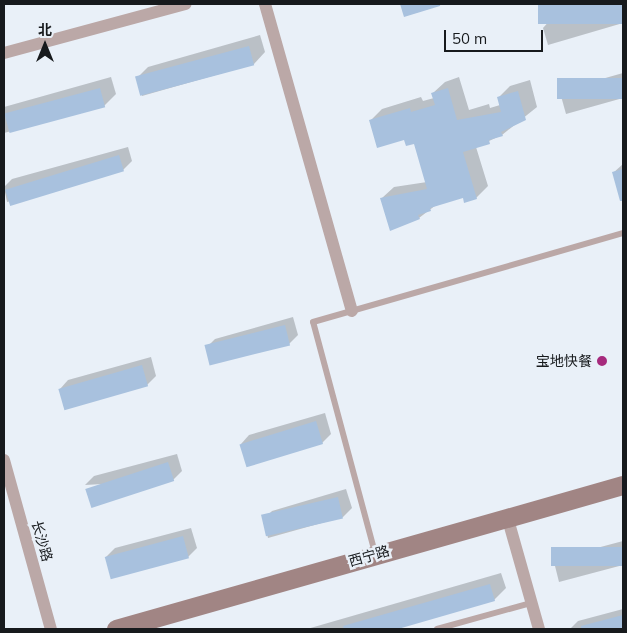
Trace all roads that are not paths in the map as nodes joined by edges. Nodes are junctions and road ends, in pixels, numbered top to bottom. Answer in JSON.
{"nodes":[{"id":1,"x":186,"y":4,"type":"edge"},
{"id":2,"x":265,"y":4,"type":"edge"},
{"id":3,"x":4,"y":53,"type":"edge"},
{"id":4,"x":623,"y":233,"type":"edge"},
{"id":5,"x":352,"y":311,"type":"junction"},
{"id":6,"x":4,"y":460,"type":"edge"},
{"id":7,"x":623,"y":485,"type":"edge"},
{"id":8,"x":507,"y":516,"type":"junction"},
{"id":9,"x":375,"y":554,"type":"junction"},
{"id":10,"x":531,"y":603,"type":"junction"},
{"id":11,"x":51,"y":629,"type":"edge"},
{"id":12,"x":116,"y":629,"type":"edge"},
{"id":13,"x":437,"y":629,"type":"edge"},
{"id":14,"x":539,"y":629,"type":"edge"}],
"edges":[{"from":1,"to":3,"type":"street"},
{"from":2,"to":5,"type":"street"},
{"from":4,"to":5,"type":"lane"},
{"from":5,"to":9,"type":"lane"},
{"from":6,"to":11,"type":"street","name":"长沙路"},
{"from":7,"to":8,"type":"street","name":"西宁路"},
{"from":8,"to":9,"type":"street","name":"西宁路"},
{"from":8,"to":10,"type":"street"},
{"from":9,"to":12,"type":"street","name":"西宁路"},
{"from":10,"to":13,"type":"lane"},
{"from":10,"to":14,"type":"street"}]}
